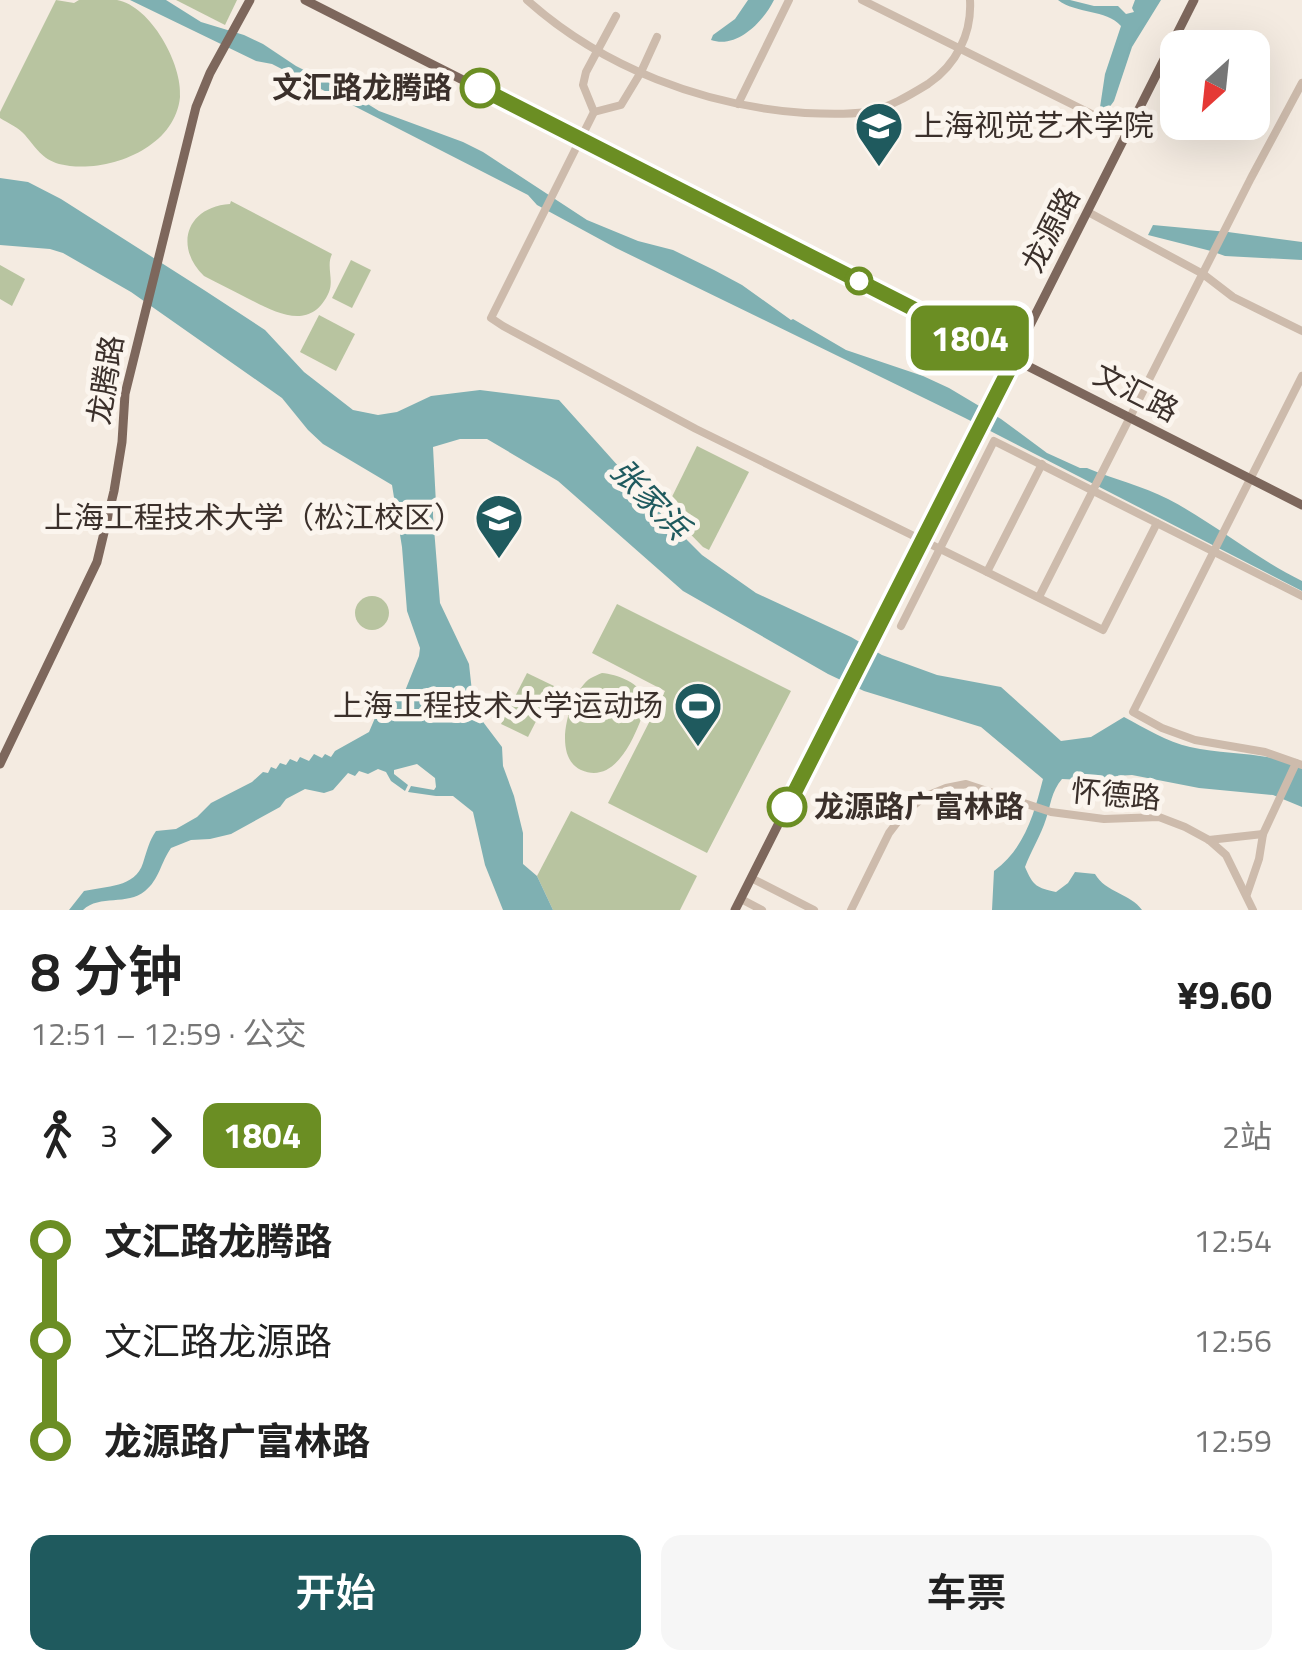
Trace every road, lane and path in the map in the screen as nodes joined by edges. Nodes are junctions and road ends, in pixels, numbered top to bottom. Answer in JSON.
{"nodes":[{"id":1,"x":250,"y":0,"type":"edge"},
{"id":2,"x":304,"y":0,"type":"edge"},
{"id":3,"x":527,"y":0,"type":"edge"},
{"id":4,"x":789,"y":0,"type":"edge"},
{"id":5,"x":862,"y":0,"type":"edge"},
{"id":6,"x":970,"y":0,"type":"edge"},
{"id":7,"x":1194,"y":0,"type":"edge"},
{"id":8,"x":616,"y":16,"type":"dead end"},
{"id":9,"x":658,"y":38,"type":"dead end"},
{"id":10,"x":598,"y":50,"type":"junction"},
{"id":11,"x":960,"y":50,"type":"junction"},
{"id":12,"x":641,"y":72,"type":"junction"},
{"id":13,"x":1302,"y":83,"type":"edge"},
{"id":14,"x":738,"y":104,"type":"junction"},
{"id":15,"x":594,"y":112,"type":"junction"},
{"id":16,"x":1128,"y":132,"type":"junction"},
{"id":17,"x":582,"y":140,"type":"junction"},
{"id":18,"x":1088,"y":212,"type":"junction"},
{"id":19,"x":1203,"y":274,"type":"junction"},
{"id":20,"x":1302,"y":332,"type":"edge"},
{"id":21,"x":1014,"y":360,"type":"junction"},
{"id":22,"x":1302,"y":376,"type":"edge"},
{"id":23,"x":1130,"y":418,"type":"junction"},
{"id":24,"x":1042,"y":464,"type":"junction"},
{"id":25,"x":1250,"y":478,"type":"junction"},
{"id":26,"x":1093,"y":490,"type":"junction"},
{"id":27,"x":1302,"y":505,"type":"edge"},
{"id":28,"x":1157,"y":522,"type":"junction"},
{"id":29,"x":922,"y":540,"type":"junction"},
{"id":30,"x":940,"y":548,"type":"junction"},
{"id":31,"x":1213,"y":551,"type":"junction"},
{"id":32,"x":988,"y":572,"type":"junction"},
{"id":33,"x":1302,"y":596,"type":"edge"},
{"id":34,"x":1039,"y":597,"type":"junction"},
{"id":35,"x":901,"y":626,"type":"dead end"},
{"id":36,"x":0,"y":764,"type":"edge"},
{"id":37,"x":1299,"y":764,"type":"edge"},
{"id":38,"x":1263,"y":834,"type":"junction"},
{"id":39,"x":1209,"y":840,"type":"junction"},
{"id":40,"x":752,"y":878,"type":"junction"},
{"id":41,"x":1247,"y":894,"type":"junction"},
{"id":42,"x":740,"y":899,"type":"junction"},
{"id":43,"x":735,"y":910,"type":"edge"},
{"id":44,"x":762,"y":910,"type":"edge"},
{"id":45,"x":814,"y":910,"type":"edge"},
{"id":46,"x":851,"y":910,"type":"edge"},
{"id":47,"x":1253,"y":910,"type":"edge"}],
"edges":[{"from":1,"to":36,"type":"main road","name":"龙腾路"},
{"from":2,"to":17,"type":"main road","name":"文汇路"},
{"from":3,"to":10,"type":"street"},
{"from":4,"to":14,"type":"street"},
{"from":5,"to":11,"type":"street"},
{"from":6,"to":11,"type":"street"},
{"from":7,"to":16,"type":"main road","name":"龙源路"},
{"from":8,"to":10,"type":"street"},
{"from":9,"to":12,"type":"street"},
{"from":10,"to":12,"type":"street"},
{"from":10,"to":15,"type":"street"},
{"from":11,"to":14,"type":"street"},
{"from":11,"to":16,"type":"street"},
{"from":12,"to":14,"type":"street"},
{"from":12,"to":15,"type":"street"},
{"from":13,"to":19,"type":"street"},
{"from":15,"to":17,"type":"street"},
{"from":16,"to":18,"type":"main road","name":"龙源路"},
{"from":17,"to":21,"type":"main road","name":"文汇路"},
{"from":17,"to":29,"type":"street"},
{"from":18,"to":19,"type":"street"},
{"from":18,"to":21,"type":"main road","name":"龙源路"},
{"from":19,"to":20,"type":"street"},
{"from":19,"to":23,"type":"street"},
{"from":21,"to":23,"type":"main road","name":"文汇路"},
{"from":21,"to":29,"type":"main road","name":"龙源路"},
{"from":22,"to":25,"type":"street"},
{"from":23,"to":25,"type":"main road","name":"文汇路"},
{"from":23,"to":26,"type":"street"},
{"from":24,"to":26,"type":"street"},
{"from":24,"to":30,"type":"street"},
{"from":24,"to":32,"type":"street"},
{"from":25,"to":27,"type":"main road","name":"文汇路"},
{"from":25,"to":31,"type":"street"},
{"from":26,"to":28,"type":"street"},
{"from":26,"to":34,"type":"street"},
{"from":28,"to":31,"type":"street"},
{"from":28,"to":34,"type":"street"},
{"from":29,"to":30,"type":"street"},
{"from":29,"to":40,"type":"main road","name":"龙源路"},
{"from":30,"to":32,"type":"street"},
{"from":30,"to":35,"type":"street"},
{"from":31,"to":33,"type":"street"},
{"from":31,"to":37,"type":"street"},
{"from":32,"to":34,"type":"street"},
{"from":37,"to":38,"type":"street"},
{"from":38,"to":39,"type":"street"},
{"from":38,"to":41,"type":"street"},
{"from":39,"to":41,"type":"street","name":"怀德路"},
{"from":39,"to":46,"type":"street","name":"怀德路"},
{"from":40,"to":42,"type":"main road","name":"龙源路"},
{"from":40,"to":45,"type":"street"},
{"from":41,"to":47,"type":"street","name":"怀德路"},
{"from":42,"to":43,"type":"main road","name":"龙源路"},
{"from":42,"to":44,"type":"street"}]}
